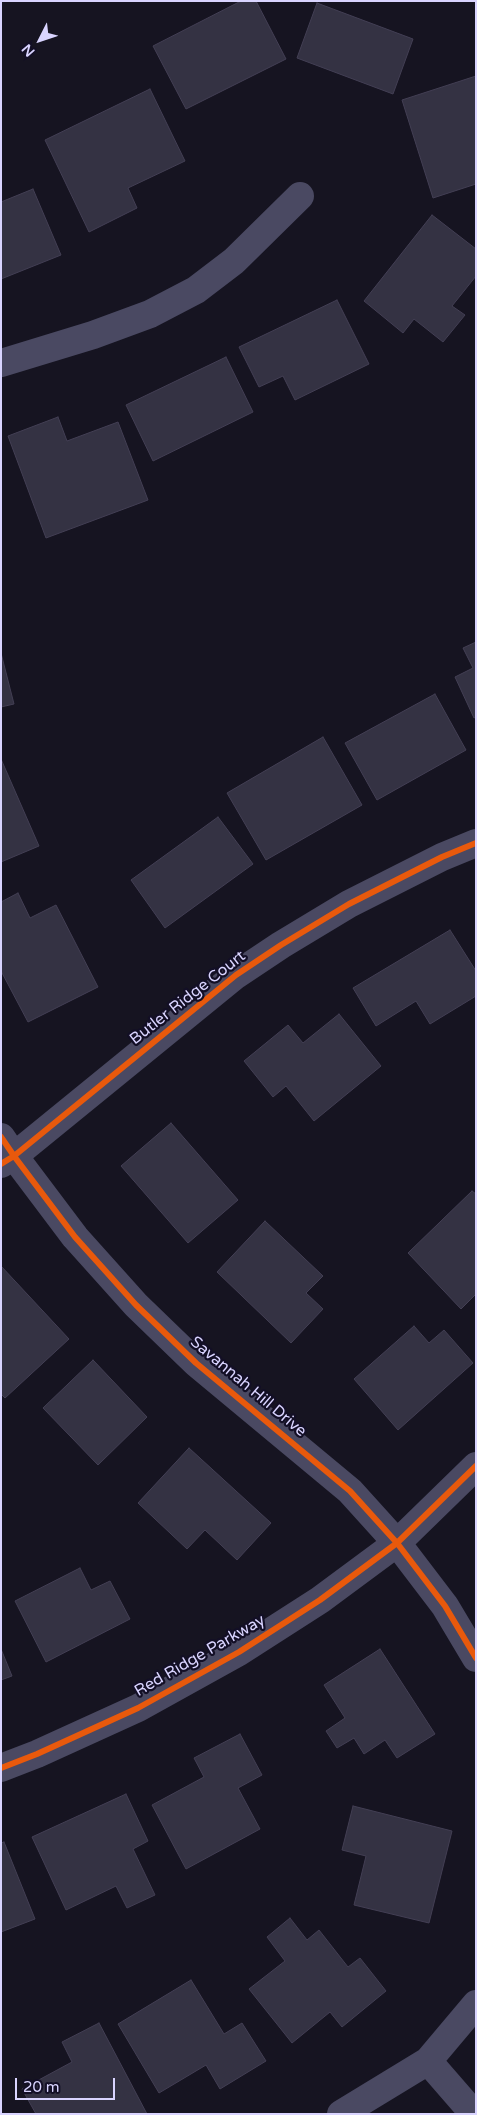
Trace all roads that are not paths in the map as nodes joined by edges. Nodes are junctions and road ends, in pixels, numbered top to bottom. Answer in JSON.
{"nodes":[{"id":1,"x":300,"y":196,"type":"dead end"},
{"id":2,"x":1,"y":363,"type":"edge"},
{"id":3,"x":476,"y":843,"type":"edge"},
{"id":4,"x":5,"y":1152,"type":"edge"},
{"id":5,"x":476,"y":1466,"type":"edge"},
{"id":6,"x":398,"y":1543,"type":"junction"},
{"id":7,"x":476,"y":1658,"type":"edge"},
{"id":8,"x":1,"y":1768,"type":"edge"},
{"id":9,"x":476,"y":2004,"type":"edge"},
{"id":10,"x":428,"y":2061,"type":"junction"},
{"id":11,"x":341,"y":2114,"type":"edge"},
{"id":12,"x":474,"y":2114,"type":"edge"}],
"edges":[{"from":1,"to":2,"type":"street"},
{"from":3,"to":4,"type":"street","name":"Butler Ridge Court"},
{"from":4,"to":6,"type":"street","name":"Savannah Hill Drive"},
{"from":5,"to":6,"type":"street","name":"Red Ridge Parkway"},
{"from":6,"to":7,"type":"street","name":"Savannah Hill Drive"},
{"from":6,"to":8,"type":"street","name":"Red Ridge Parkway"},
{"from":9,"to":10,"type":"street"},
{"from":10,"to":11,"type":"street"},
{"from":10,"to":12,"type":"street"}]}
